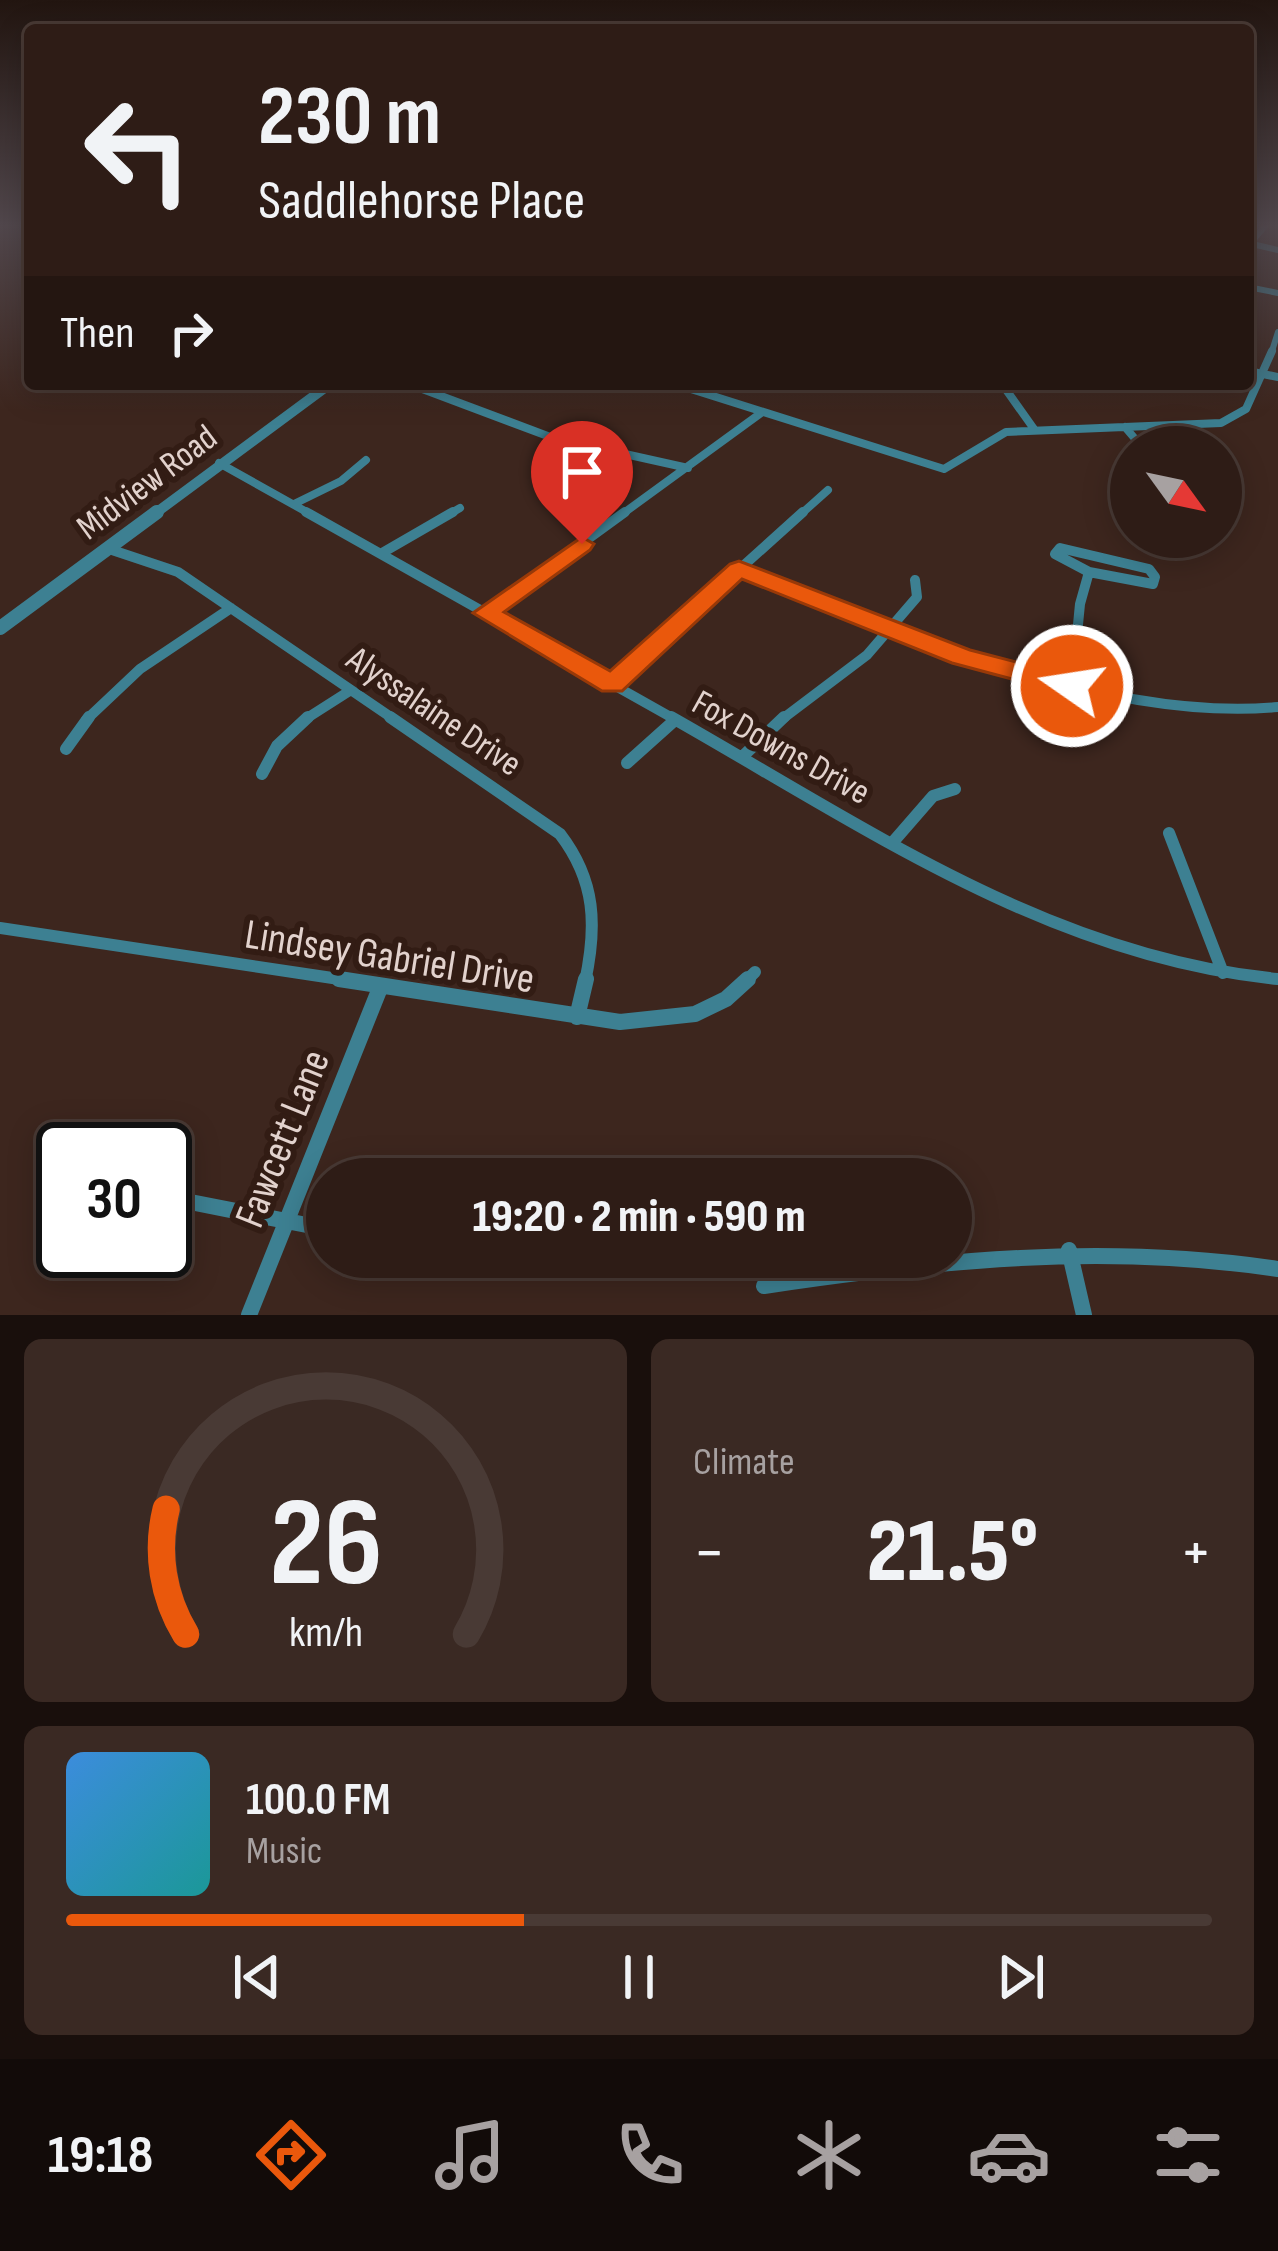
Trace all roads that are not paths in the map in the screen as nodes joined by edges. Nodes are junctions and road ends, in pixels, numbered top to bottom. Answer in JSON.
{"nodes":[{"id":1,"x":1278,"y":332,"type":"edge"},
{"id":2,"x":1254,"y":372,"type":"edge"},
{"id":3,"x":1262,"y":374,"type":"junction"},
{"id":4,"x":1278,"y":377,"type":"edge"},
{"id":5,"x":322,"y":390,"type":"edge"},
{"id":6,"x":425,"y":390,"type":"edge"},
{"id":7,"x":693,"y":390,"type":"edge"},
{"id":8,"x":1006,"y":390,"type":"edge"},
{"id":9,"x":761,"y":413,"type":"junction"},
{"id":10,"x":1140,"y":426,"type":"edge"},
{"id":11,"x":1110,"y":427,"type":"edge"},
{"id":12,"x":1034,"y":429,"type":"junction"},
{"id":13,"x":366,"y":460,"type":"dead end"},
{"id":14,"x":219,"y":463,"type":"junction"},
{"id":15,"x":688,"y":468,"type":"junction"},
{"id":16,"x":828,"y":490,"type":"dead end"},
{"id":17,"x":294,"y":504,"type":"junction"},
{"id":18,"x":460,"y":508,"type":"dead end"},
{"id":19,"x":106,"y":548,"type":"junction"},
{"id":20,"x":382,"y":554,"type":"junction"},
{"id":21,"x":739,"y":569,"type":"junction"},
{"id":22,"x":1089,"y":572,"type":"junction"},
{"id":23,"x":915,"y":580,"type":"dead end"},
{"id":24,"x":231,"y":608,"type":"junction"},
{"id":25,"x":486,"y":613,"type":"junction"},
{"id":26,"x":0,"y":628,"type":"edge"},
{"id":27,"x":888,"y":629,"type":"junction"},
{"id":28,"x":612,"y":684,"type":"junction"},
{"id":29,"x":1072,"y":686,"type":"junction"},
{"id":30,"x":351,"y":690,"type":"junction"},
{"id":31,"x":1278,"y":707,"type":"edge"},
{"id":32,"x":675,"y":720,"type":"junction"},
{"id":33,"x":66,"y":749,"type":"dead end"},
{"id":34,"x":742,"y":758,"type":"junction"},
{"id":35,"x":627,"y":763,"type":"dead end"},
{"id":36,"x":262,"y":774,"type":"dead end"},
{"id":37,"x":955,"y":789,"type":"dead end"},
{"id":38,"x":1168,"y":833,"type":"dead end"},
{"id":39,"x":893,"y":842,"type":"junction"},
{"id":40,"x":0,"y":928,"type":"edge"},
{"id":41,"x":755,"y":972,"type":"dead end"},
{"id":42,"x":1222,"y":973,"type":"junction"},
{"id":43,"x":1278,"y":979,"type":"edge"},
{"id":44,"x":380,"y":988,"type":"junction"},
{"id":45,"x":577,"y":1017,"type":"junction"},
{"id":46,"x":192,"y":1202,"type":"edge"},
{"id":47,"x":287,"y":1220,"type":"junction"},
{"id":48,"x":306,"y":1224,"type":"edge"},
{"id":49,"x":1069,"y":1250,"type":"junction"},
{"id":50,"x":1278,"y":1269,"type":"edge"},
{"id":51,"x":764,"y":1286,"type":"dead end"},
{"id":52,"x":248,"y":1315,"type":"edge"},
{"id":53,"x":1084,"y":1315,"type":"edge"}],
"edges":[{"from":1,"to":3,"type":"street"},
{"from":2,"to":3,"type":"street"},
{"from":3,"to":4,"type":"street"},
{"from":3,"to":10,"type":"street"},
{"from":5,"to":14,"type":"street","name":"Midview Road"},
{"from":6,"to":15,"type":"street"},
{"from":7,"to":9,"type":"street"},
{"from":8,"to":12,"type":"street"},
{"from":9,"to":12,"type":"street"},
{"from":9,"to":15,"type":"street"},
{"from":11,"to":12,"type":"street"},
{"from":13,"to":17,"type":"street"},
{"from":14,"to":17,"type":"street","name":"Fox Downs Drive"},
{"from":14,"to":19,"type":"street","name":"Midview Road"},
{"from":15,"to":25,"type":"street"},
{"from":16,"to":21,"type":"street"},
{"from":17,"to":20,"type":"street","name":"Fox Downs Drive"},
{"from":18,"to":20,"type":"street"},
{"from":19,"to":24,"type":"street","name":"Alyssalaine Drive"},
{"from":19,"to":26,"type":"street","name":"Midview Road"},
{"from":20,"to":25,"type":"street","name":"Fox Downs Drive"},
{"from":21,"to":27,"type":"street"},
{"from":21,"to":28,"type":"street"},
{"from":22,"to":22,"type":"street"},
{"from":22,"to":29,"type":"street"},
{"from":23,"to":27,"type":"street"},
{"from":24,"to":30,"type":"street","name":"Alyssalaine Drive"},
{"from":24,"to":33,"type":"street"},
{"from":25,"to":28,"type":"street","name":"Fox Downs Drive"},
{"from":27,"to":29,"type":"street"},
{"from":27,"to":34,"type":"street"},
{"from":28,"to":32,"type":"street","name":"Fox Downs Drive"},
{"from":29,"to":31,"type":"street"},
{"from":30,"to":36,"type":"street"},
{"from":30,"to":45,"type":"street","name":"Alyssalaine Drive"},
{"from":32,"to":34,"type":"street","name":"Fox Downs Drive"},
{"from":32,"to":35,"type":"street"},
{"from":34,"to":39,"type":"street","name":"Fox Downs Drive"},
{"from":37,"to":39,"type":"street"},
{"from":38,"to":42,"type":"street"},
{"from":39,"to":42,"type":"street","name":"Fox Downs Drive"},
{"from":40,"to":44,"type":"street","name":"Lindsey Gabriel Drive"},
{"from":41,"to":45,"type":"street","name":"Lindsey Gabriel Drive"},
{"from":42,"to":43,"type":"street","name":"Fox Downs Drive"},
{"from":44,"to":45,"type":"street","name":"Lindsey Gabriel Drive"},
{"from":44,"to":47,"type":"street","name":"Fawcett Lane"},
{"from":46,"to":47,"type":"street"},
{"from":47,"to":48,"type":"street"},
{"from":47,"to":52,"type":"street","name":"Fawcett Lane"},
{"from":49,"to":50,"type":"street"},
{"from":49,"to":51,"type":"street"},
{"from":49,"to":53,"type":"street"}]}
